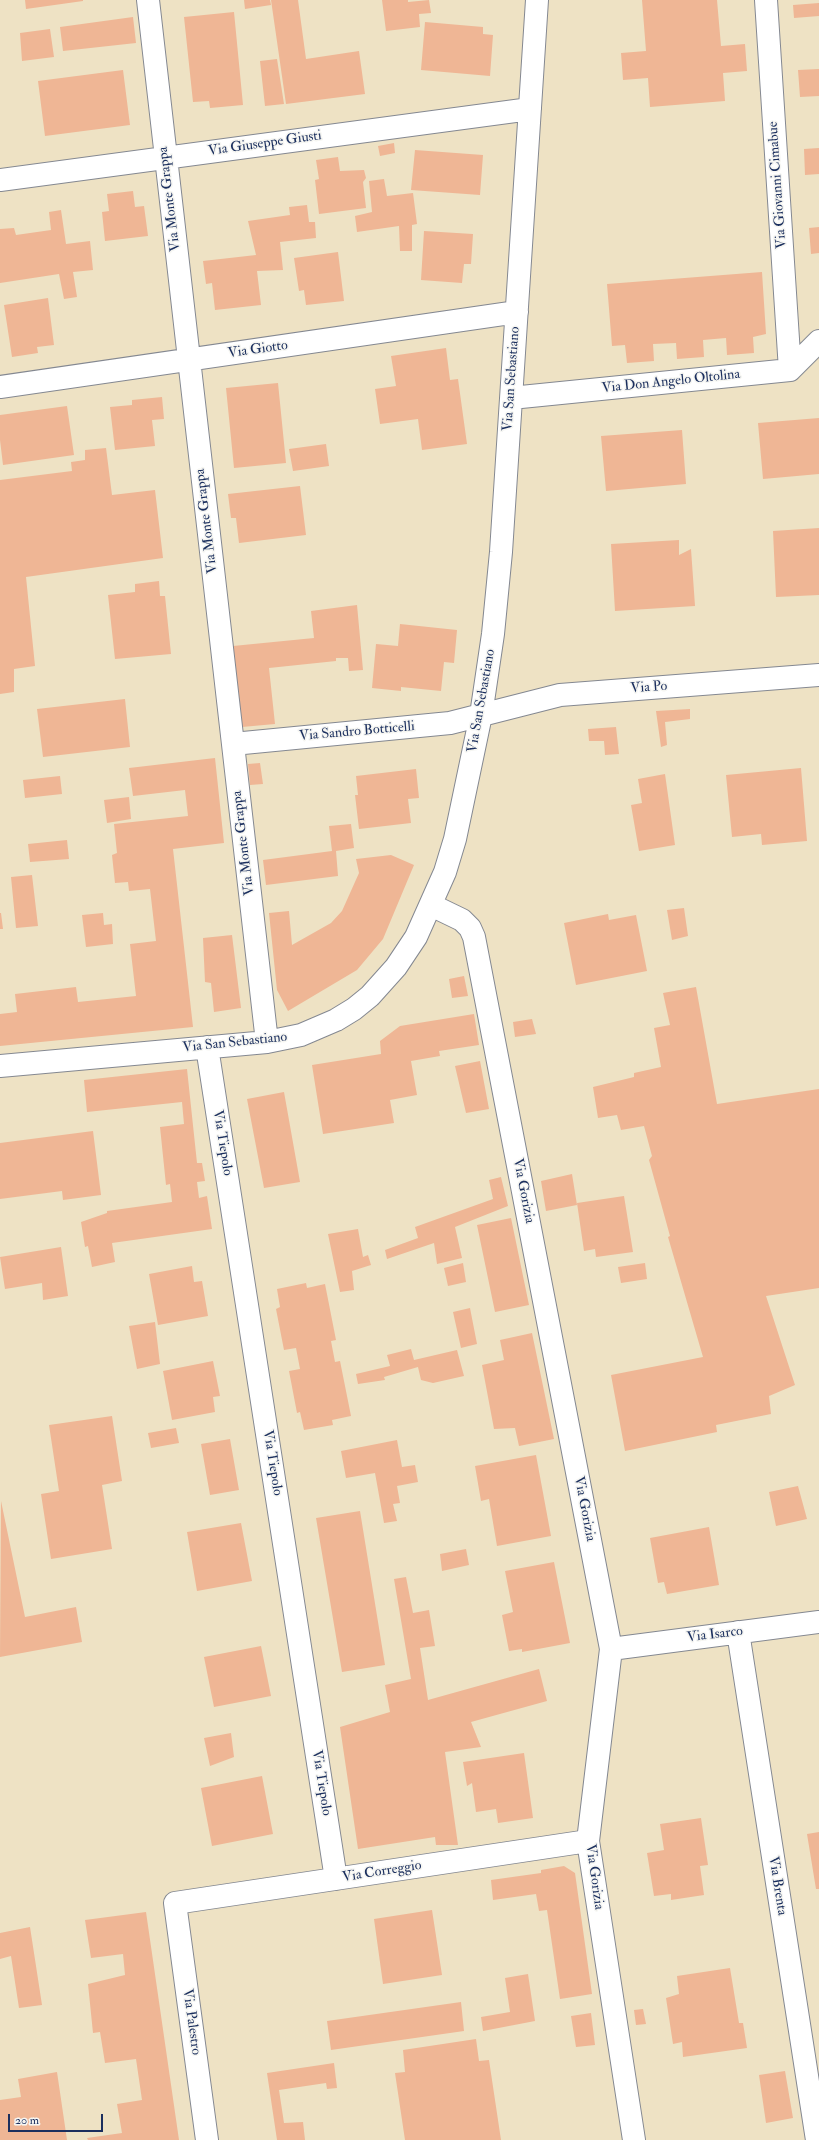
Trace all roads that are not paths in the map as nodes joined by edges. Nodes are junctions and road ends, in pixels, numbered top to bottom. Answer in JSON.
{"nodes":[{"id":1,"x":148,"y":0,"type":"edge"},
{"id":2,"x":537,"y":0,"type":"edge"},
{"id":3,"x":766,"y":0,"type":"edge"},
{"id":4,"x":530,"y":108,"type":"junction"},
{"id":5,"x":166,"y":158,"type":"junction"},
{"id":6,"x":0,"y":180,"type":"edge"},
{"id":7,"x":517,"y":312,"type":"junction"},
{"id":8,"x":819,"y":341,"type":"edge"},
{"id":9,"x":189,"y":360,"type":"junction"},
{"id":10,"x":790,"y":370,"type":"junction"},
{"id":11,"x":0,"y":387,"type":"edge"},
{"id":12,"x":511,"y":398,"type":"junction"},
{"id":13,"x":819,"y":675,"type":"edge"},
{"id":14,"x":481,"y":715,"type":"junction"},
{"id":15,"x":233,"y":744,"type":"junction"},
{"id":16,"x":432,"y":905,"type":"junction"},
{"id":17,"x":267,"y":1042,"type":"junction"},
{"id":18,"x":207,"y":1047,"type":"junction"},
{"id":19,"x":0,"y":1066,"type":"edge"},
{"id":20,"x":819,"y":1622,"type":"edge"},
{"id":21,"x":738,"y":1632,"type":"junction"},
{"id":22,"x":611,"y":1649,"type":"junction"},
{"id":23,"x":588,"y":1841,"type":"junction"},
{"id":24,"x":336,"y":1879,"type":"junction"},
{"id":25,"x":175,"y":1903,"type":"joint"},
{"id":26,"x":207,"y":2140,"type":"edge"},
{"id":27,"x":634,"y":2140,"type":"edge"},
{"id":28,"x":816,"y":2140,"type":"edge"}],
"edges":[{"from":1,"to":5,"type":"street","name":"Via Monte Grappa"},
{"from":2,"to":4,"type":"street","name":"Via San Sebastiano"},
{"from":3,"to":10,"type":"street","name":"Via Giovanni Cimabue"},
{"from":4,"to":5,"type":"street","name":"Via Giuseppe Giusti"},
{"from":4,"to":7,"type":"street","name":"Via San Sebastiano"},
{"from":5,"to":6,"type":"street","name":"Via Giuseppe Giusti"},
{"from":5,"to":9,"type":"street","name":"Via Monte Grappa"},
{"from":7,"to":9,"type":"street","name":"Via Giotto"},
{"from":7,"to":12,"type":"street","name":"Via San Sebastiano"},
{"from":8,"to":10,"type":"street"},
{"from":9,"to":11,"type":"street","name":"Via Giotto"},
{"from":9,"to":15,"type":"street","name":"Via Monte Grappa"},
{"from":10,"to":12,"type":"street","name":"Via Don Angelo Oltolina"},
{"from":12,"to":14,"type":"street","name":"Via San Sebastiano"},
{"from":13,"to":14,"type":"street","name":"Via Po"},
{"from":14,"to":15,"type":"street","name":"Via Sandro Botticelli"},
{"from":14,"to":16,"type":"street","name":"Via San Sebastiano"},
{"from":15,"to":17,"type":"street","name":"Via Monte Grappa"},
{"from":16,"to":17,"type":"street","name":"Via San Sebastiano"},
{"from":16,"to":22,"type":"street","name":"Via Gorizia"},
{"from":17,"to":18,"type":"street","name":"Via San Sebastiano"},
{"from":18,"to":19,"type":"street","name":"Via San Sebastiano"},
{"from":18,"to":24,"type":"street","name":"Via Tiepolo"},
{"from":20,"to":21,"type":"street","name":"Via Isarco"},
{"from":21,"to":22,"type":"street","name":"Via Isarco"},
{"from":21,"to":28,"type":"street","name":"Via Brenta"},
{"from":22,"to":23,"type":"street","name":"Via Gorizia"},
{"from":23,"to":24,"type":"street","name":"Via Correggio"},
{"from":23,"to":27,"type":"street","name":"Via Gorizia"},
{"from":24,"to":25,"type":"street","name":"Via Correggio"},
{"from":25,"to":26,"type":"street","name":"Via Palestro"}]}
